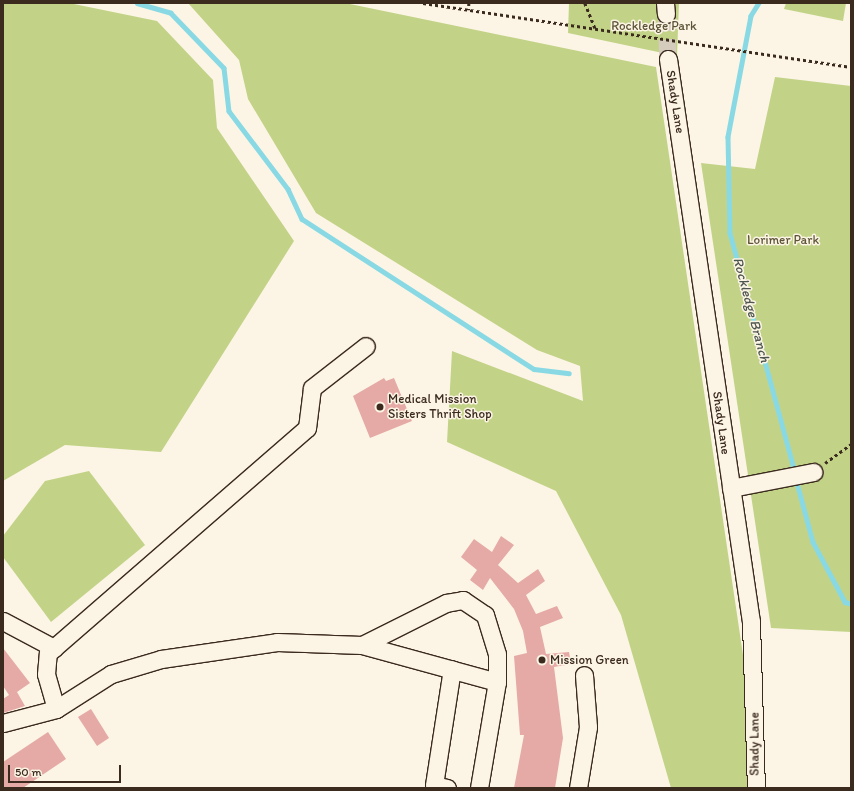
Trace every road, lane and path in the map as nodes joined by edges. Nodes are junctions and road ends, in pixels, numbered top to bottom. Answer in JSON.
{"nodes":[{"id":1,"x":423,"y":3,"type":"edge"},
{"id":2,"x":469,"y":3,"type":"edge"},
{"id":3,"x":585,"y":3,"type":"edge"},
{"id":4,"x":469,"y":10,"type":"junction"},
{"id":5,"x":596,"y":29,"type":"junction"},
{"id":6,"x":668,"y":59,"type":"tunnel mouth"},
{"id":7,"x":851,"y":67,"type":"edge"},
{"id":8,"x":366,"y":346,"type":"dead end"},
{"id":9,"x":851,"y":444,"type":"edge"},
{"id":10,"x":813,"y":472,"type":"joint"},
{"id":11,"x":731,"y":488,"type":"junction"},
{"id":12,"x":3,"y":621,"type":"edge"},
{"id":13,"x":362,"y":645,"type":"junction"},
{"id":14,"x":54,"y":648,"type":"junction"},
{"id":15,"x":452,"y":669,"type":"junction"},
{"id":16,"x":584,"y":675,"type":"dead end"},
{"id":17,"x":497,"y":682,"type":"junction"},
{"id":18,"x":56,"y":709,"type":"junction"},
{"id":19,"x":3,"y":723,"type":"edge"},
{"id":20,"x":447,"y":788,"type":"edge"},
{"id":21,"x":479,"y":788,"type":"edge"},
{"id":22,"x":578,"y":788,"type":"edge"},
{"id":23,"x":756,"y":788,"type":"edge"}],
"edges":[{"from":1,"to":4,"type":"path"},
{"from":2,"to":4,"type":"path"},
{"from":3,"to":5,"type":"path"},
{"from":4,"to":5,"type":"path"},
{"from":5,"to":7,"type":"path"},
{"from":6,"to":11,"type":"street","name":"Shady Lane"},
{"from":8,"to":14,"type":"street"},
{"from":9,"to":10,"type":"path"},
{"from":10,"to":11,"type":"street"},
{"from":11,"to":23,"type":"street","name":"Shady Lane"},
{"from":12,"to":14,"type":"street"},
{"from":13,"to":15,"type":"street"},
{"from":13,"to":17,"type":"street"},
{"from":13,"to":18,"type":"street"},
{"from":14,"to":18,"type":"street"},
{"from":15,"to":17,"type":"street"},
{"from":15,"to":20,"type":"street"},
{"from":16,"to":22,"type":"street"},
{"from":17,"to":21,"type":"street"},
{"from":18,"to":19,"type":"street"}]}
